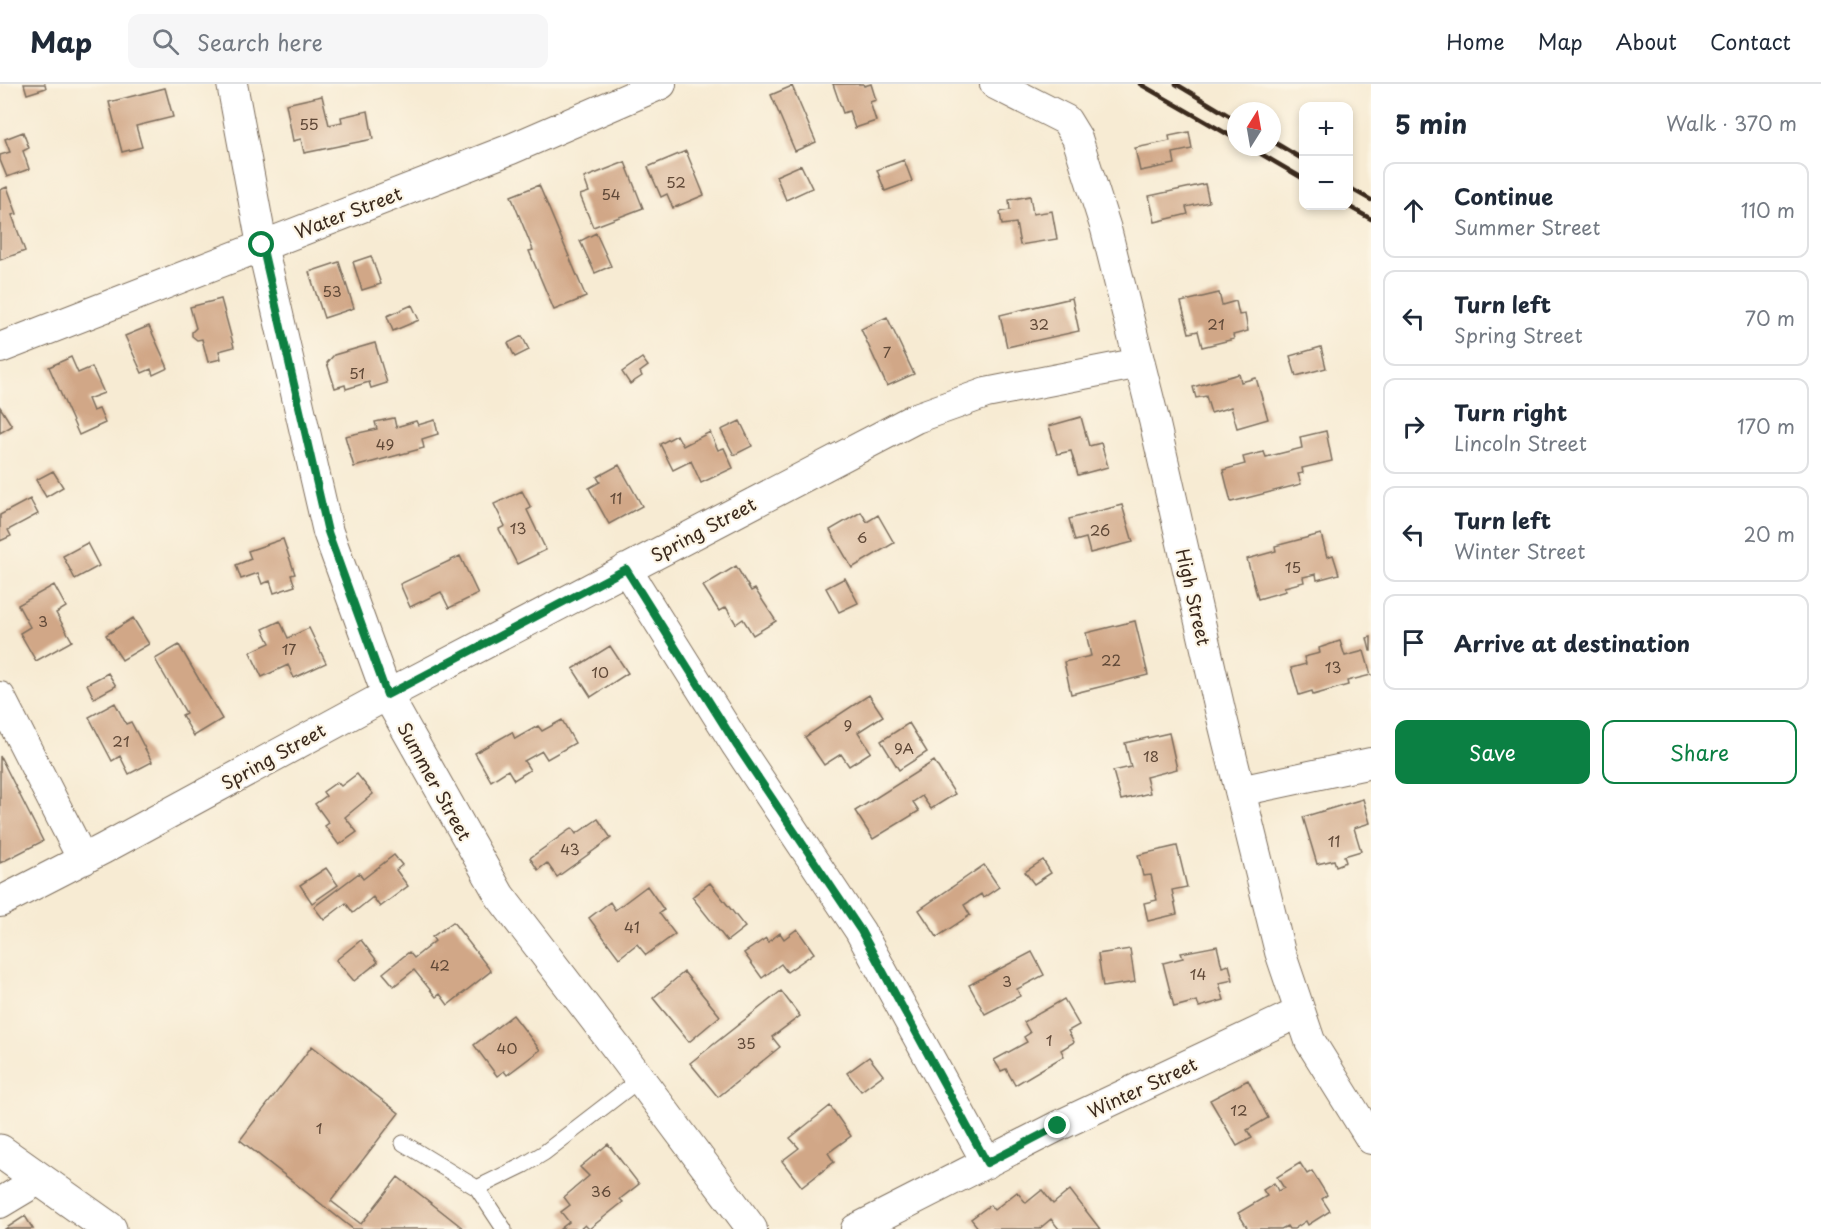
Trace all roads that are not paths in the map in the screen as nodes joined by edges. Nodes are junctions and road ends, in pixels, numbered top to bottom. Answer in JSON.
{"nodes":[{"id":1,"x":232,"y":84,"type":"edge"},
{"id":2,"x":661,"y":84,"type":"edge"},
{"id":3,"x":995,"y":84,"type":"edge"},
{"id":4,"x":262,"y":245,"type":"junction"},
{"id":5,"x":0,"y":348,"type":"edge"},
{"id":6,"x":1140,"y":363,"type":"junction"},
{"id":7,"x":626,"y":569,"type":"junction"},
{"id":8,"x":387,"y":695,"type":"junction"},
{"id":9,"x":0,"y":697,"type":"edge"},
{"id":10,"x":1371,"y":763,"type":"edge"},
{"id":11,"x":1240,"y":791,"type":"junction"},
{"id":12,"x":83,"y":860,"type":"junction"},
{"id":13,"x":0,"y":903,"type":"edge"},
{"id":14,"x":1300,"y":1012,"type":"junction"},
{"id":15,"x":640,"y":1079,"type":"junction"},
{"id":16,"x":1371,"y":1139,"type":"edge"},
{"id":17,"x":403,"y":1143,"type":"dead end"},
{"id":18,"x":0,"y":1151,"type":"edge"},
{"id":19,"x":987,"y":1163,"type":"junction"},
{"id":20,"x":40,"y":1179,"type":"junction"},
{"id":21,"x":477,"y":1188,"type":"junction"},
{"id":22,"x":0,"y":1203,"type":"edge"},
{"id":23,"x":110,"y":1229,"type":"edge"},
{"id":24,"x":504,"y":1229,"type":"edge"},
{"id":25,"x":752,"y":1229,"type":"edge"},
{"id":26,"x":856,"y":1229,"type":"edge"}],
"edges":[{"from":1,"to":4,"type":"street","name":"Summer Street"},
{"from":2,"to":4,"type":"street","name":"Water Street"},
{"from":3,"to":6,"type":"street","name":"High Street"},
{"from":4,"to":5,"type":"street","name":"Water Street"},
{"from":4,"to":8,"type":"street","name":"Summer Street"},
{"from":6,"to":7,"type":"street","name":"Spring Street"},
{"from":6,"to":11,"type":"street","name":"High Street"},
{"from":7,"to":8,"type":"street","name":"Spring Street"},
{"from":7,"to":19,"type":"street"},
{"from":8,"to":12,"type":"street","name":"Spring Street"},
{"from":8,"to":15,"type":"street","name":"Summer Street"},
{"from":9,"to":12,"type":"street"},
{"from":10,"to":11,"type":"street"},
{"from":11,"to":14,"type":"street","name":"High Street"},
{"from":12,"to":13,"type":"street","name":"Spring Street"},
{"from":14,"to":16,"type":"street","name":"High Street"},
{"from":14,"to":19,"type":"street","name":"Winter Street"},
{"from":15,"to":21,"type":"lane"},
{"from":15,"to":25,"type":"street","name":"Summer Street"},
{"from":17,"to":21,"type":"lane"},
{"from":18,"to":20,"type":"main road"},
{"from":19,"to":26,"type":"street","name":"Winter Street"},
{"from":20,"to":22,"type":"street"},
{"from":20,"to":23,"type":"main road"},
{"from":21,"to":24,"type":"lane"}]}
